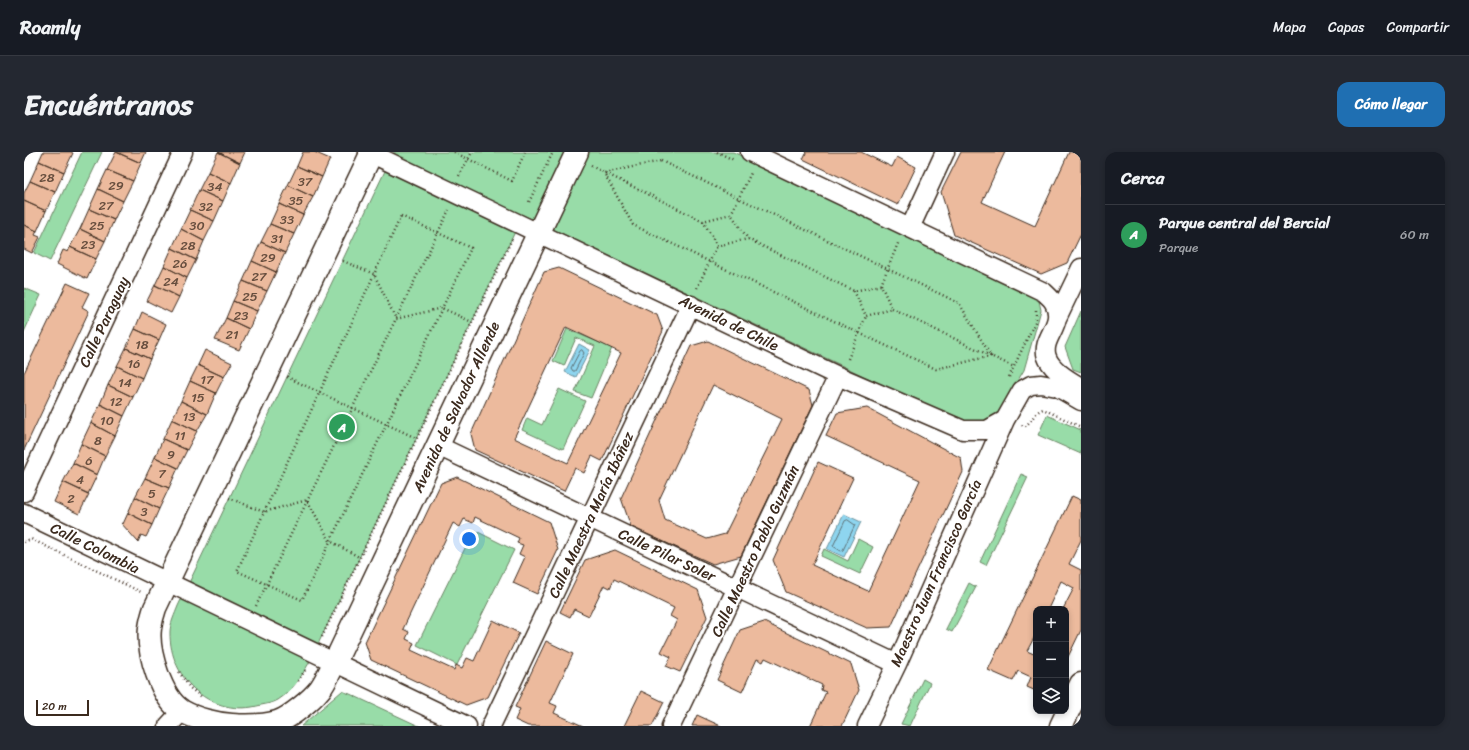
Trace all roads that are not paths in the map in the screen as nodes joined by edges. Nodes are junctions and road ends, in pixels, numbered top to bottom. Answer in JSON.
{"nodes":[{"id":1,"x":184,"y":152,"type":"edge"},
{"id":2,"x":370,"y":152,"type":"edge"},
{"id":3,"x":945,"y":152,"type":"edge"},
{"id":4,"x":575,"y":155,"type":"edge"},
{"id":5,"x":755,"y":161,"type":"edge"},
{"id":6,"x":538,"y":233,"type":"junction"},
{"id":7,"x":905,"y":236,"type":"junction"},
{"id":8,"x":1081,"y":268,"type":"edge"},
{"id":9,"x":1072,"y":286,"type":"junction"},
{"id":10,"x":1038,"y":297,"type":"junction"},
{"id":11,"x":691,"y":305,"type":"junction"},
{"id":12,"x":1057,"y":318,"type":"junction"},
{"id":13,"x":838,"y":376,"type":"junction"},
{"id":14,"x":1081,"y":386,"type":"edge"},
{"id":15,"x":1081,"y":400,"type":"edge"},
{"id":16,"x":1006,"y":419,"type":"junction"},
{"id":17,"x":987,"y":430,"type":"junction"},
{"id":18,"x":438,"y":446,"type":"junction"},
{"id":19,"x":990,"y":450,"type":"junction"},
{"id":20,"x":24,"y":492,"type":"edge"},
{"id":21,"x":24,"y":513,"type":"edge"},
{"id":22,"x":589,"y":519,"type":"junction"},
{"id":23,"x":738,"y":588,"type":"junction"},
{"id":24,"x":162,"y":591,"type":"junction"},
{"id":25,"x":335,"y":662,"type":"junction"},
{"id":26,"x":897,"y":664,"type":"junction"},
{"id":27,"x":1081,"y":684,"type":"edge"},
{"id":28,"x":175,"y":718,"type":"edge"},
{"id":29,"x":467,"y":726,"type":"edge"},
{"id":30,"x":491,"y":726,"type":"edge"},
{"id":31,"x":672,"y":726,"type":"edge"},
{"id":32,"x":867,"y":726,"type":"edge"},
{"id":33,"x":1062,"y":726,"type":"edge"}],
"edges":[{"from":1,"to":20,"type":"street","name":"Calle Paraguay"},
{"from":2,"to":6,"type":"street","name":"Avenida de Chile"},
{"from":2,"to":24,"type":"street","name":"Avenida de Salvador Allende"},
{"from":3,"to":7,"type":"street"},
{"from":4,"to":6,"type":"street","name":"Avenida de Salvador Allende"},
{"from":5,"to":7,"type":"street"},
{"from":6,"to":11,"type":"street","name":"Avenida de Chile"},
{"from":6,"to":18,"type":"street","name":"Avenida de Salvador Allende"},
{"from":7,"to":10,"type":"street"},
{"from":8,"to":9,"type":"street"},
{"from":9,"to":10,"type":"street"},
{"from":9,"to":12,"type":"street"},
{"from":10,"to":12,"type":"street"},
{"from":11,"to":13,"type":"street","name":"Avenida de Chile"},
{"from":11,"to":22,"type":"street","name":"Calle Maestra María Ibáñez"},
{"from":12,"to":14,"type":"street"},
{"from":13,"to":17,"type":"street","name":"Avenida de Chile"},
{"from":13,"to":23,"type":"street","name":"Calle Maestro Pablo Guzmán"},
{"from":15,"to":16,"type":"street"},
{"from":16,"to":17,"type":"street","name":"Avenida de Chile"},
{"from":16,"to":19,"type":"street","name":"Maestro Juan Francisco García"},
{"from":17,"to":19,"type":"street"},
{"from":18,"to":22,"type":"street","name":"Calle Pilar Soler"},
{"from":18,"to":25,"type":"street","name":"Avenida de Salvador Allende"},
{"from":19,"to":26,"type":"street","name":"Maestro Juan Francisco García"},
{"from":21,"to":24,"type":"street","name":"Calle Colombia"},
{"from":22,"to":23,"type":"street","name":"Calle Pilar Soler"},
{"from":22,"to":30,"type":"street","name":"Calle Maestra María Ibáñez"},
{"from":23,"to":26,"type":"street","name":"Calle Pilar Soler"},
{"from":23,"to":31,"type":"street","name":"Calle Maestro Pablo Guzmán"},
{"from":24,"to":25,"type":"street"},
{"from":24,"to":28,"type":"street","name":"Avenida de Salvador Allende"},
{"from":25,"to":28,"type":"street","name":"Avenida de Salvador Allende"},
{"from":25,"to":29,"type":"street"},
{"from":26,"to":32,"type":"street","name":"Maestro Juan Francisco García"},
{"from":27,"to":33,"type":"street"}]}
